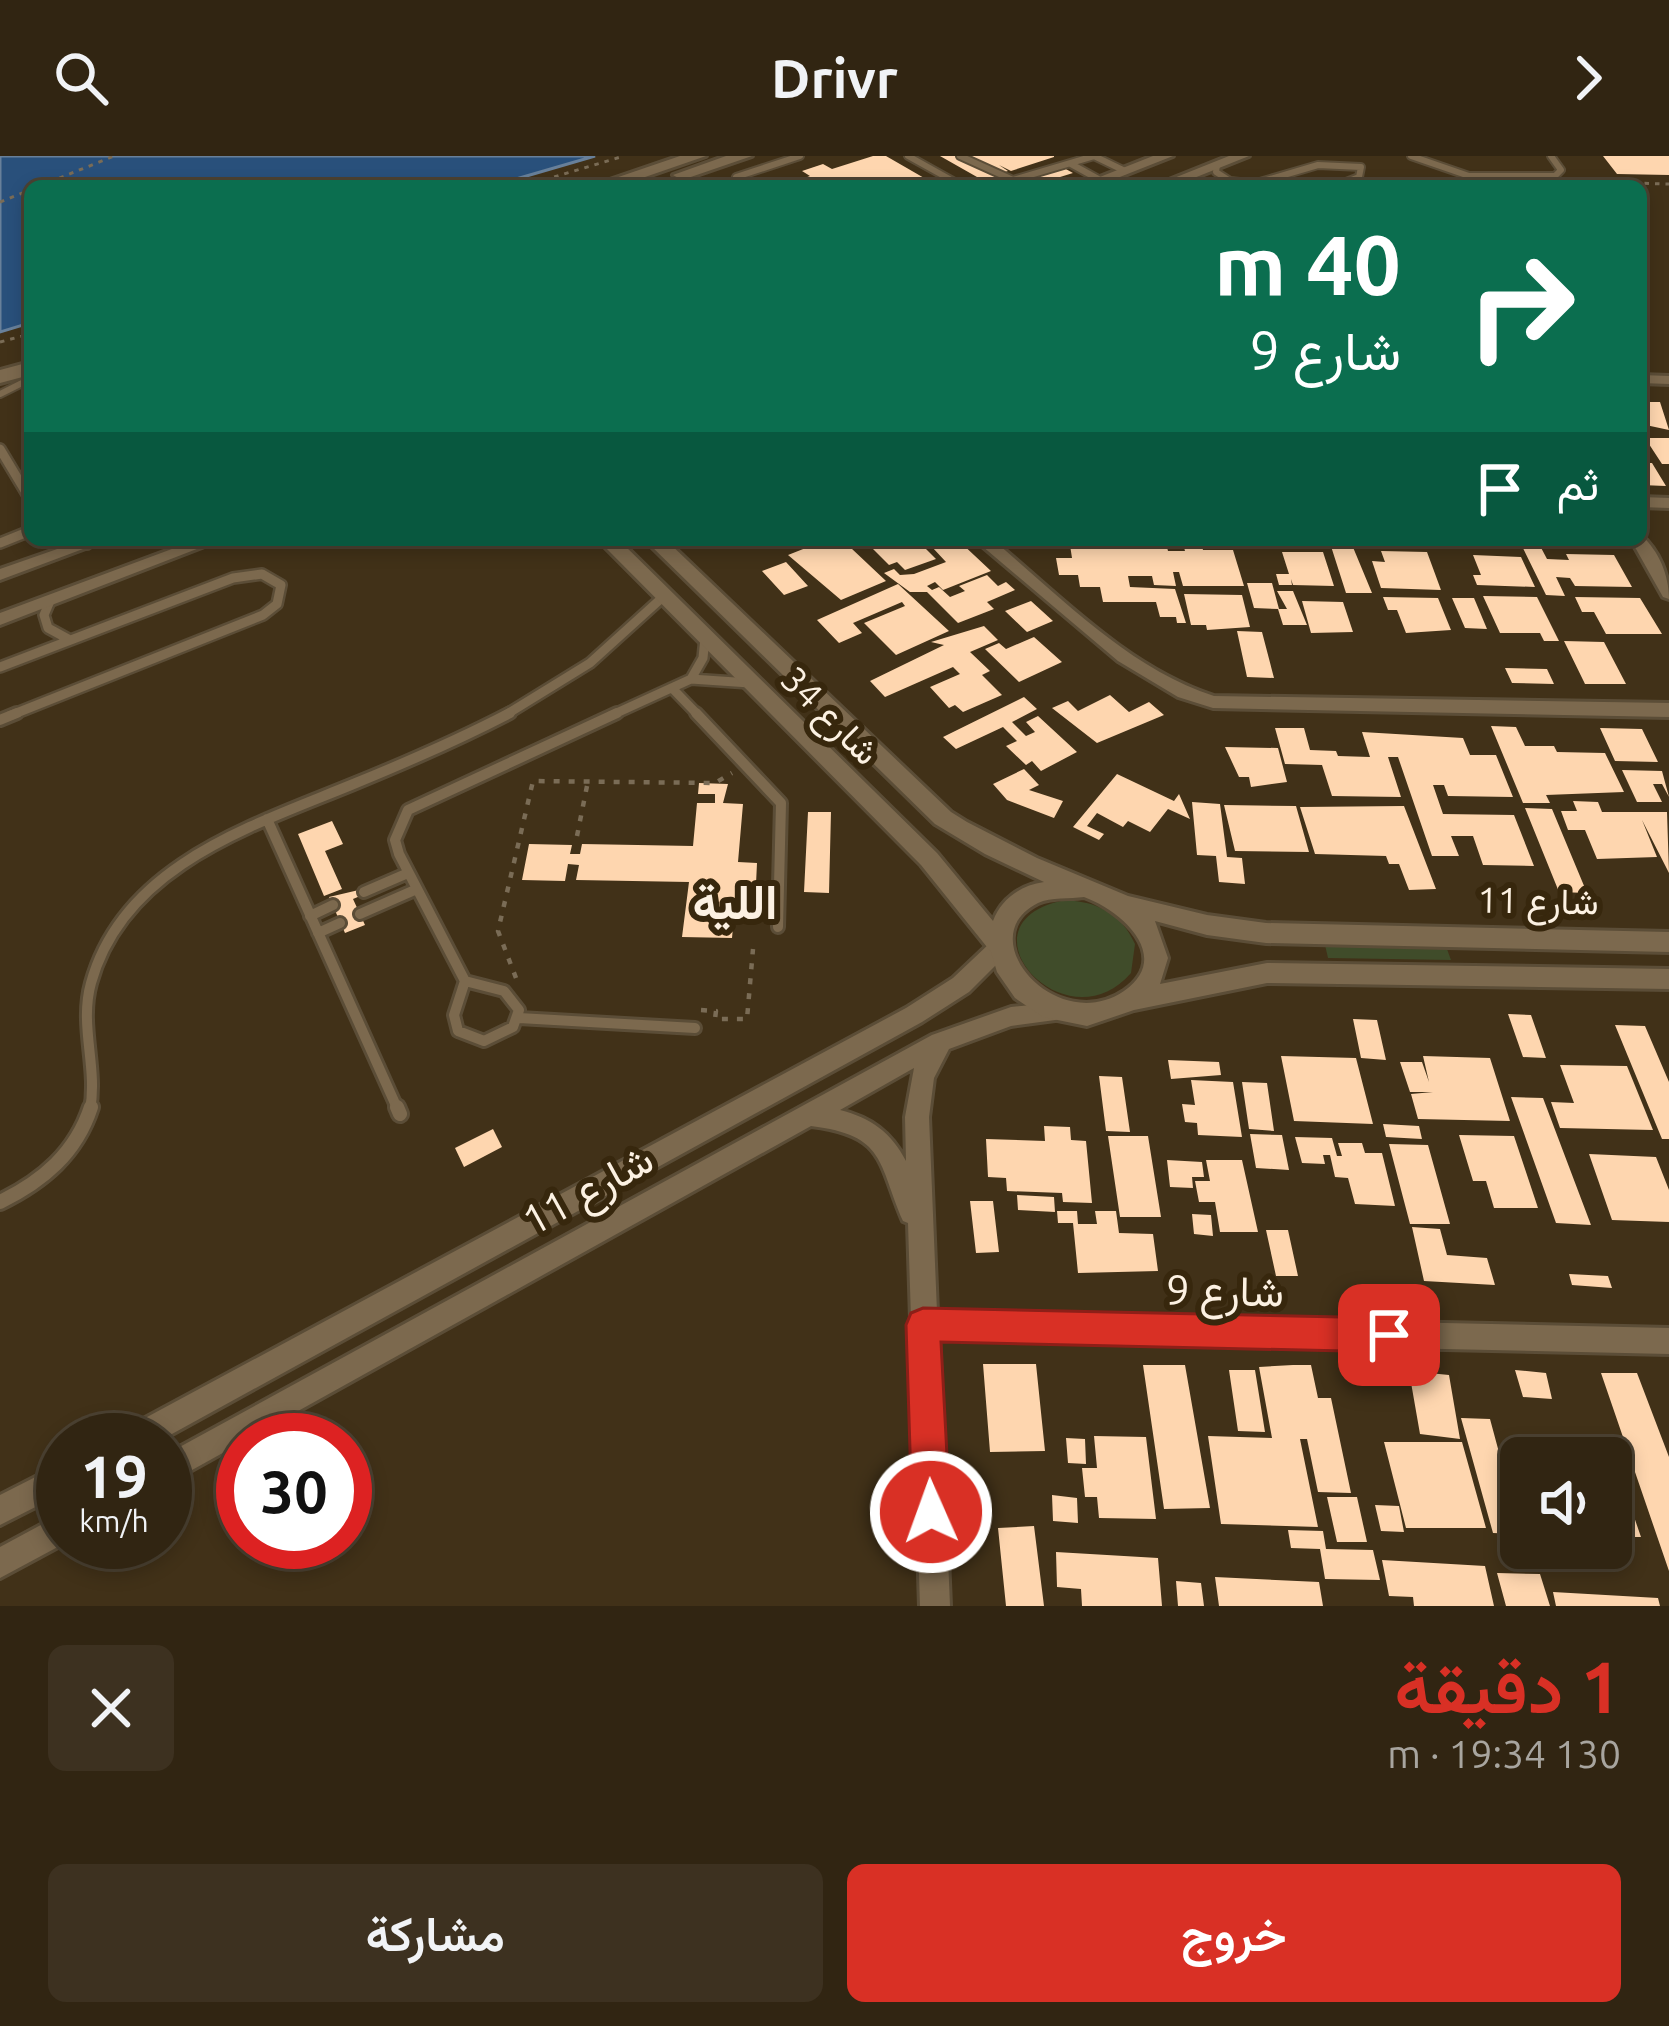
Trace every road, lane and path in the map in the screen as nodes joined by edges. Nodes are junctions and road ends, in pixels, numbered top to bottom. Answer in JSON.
{"nodes":[{"id":1,"x":114,"y":156,"type":"edge"},
{"id":2,"x":624,"y":156,"type":"edge"},
{"id":3,"x":698,"y":156,"type":"edge"},
{"id":4,"x":744,"y":156,"type":"edge"},
{"id":5,"x":799,"y":156,"type":"edge"},
{"id":6,"x":908,"y":156,"type":"edge"},
{"id":7,"x":960,"y":156,"type":"edge"},
{"id":8,"x":1094,"y":156,"type":"edge"},
{"id":9,"x":1166,"y":156,"type":"edge"},
{"id":10,"x":1242,"y":156,"type":"edge"},
{"id":11,"x":1411,"y":156,"type":"edge"},
{"id":12,"x":1437,"y":156,"type":"edge"},
{"id":13,"x":1551,"y":156,"type":"edge"},
{"id":14,"x":1423,"y":161,"type":"junction"},
{"id":15,"x":1071,"y":164,"type":"junction"},
{"id":16,"x":1217,"y":165,"type":"junction"},
{"id":17,"x":1125,"y":171,"type":"junction"},
{"id":18,"x":55,"y":180,"type":"edge"},
{"id":19,"x":544,"y":180,"type":"edge"},
{"id":20,"x":620,"y":180,"type":"edge"},
{"id":21,"x":666,"y":180,"type":"edge"},
{"id":22,"x":735,"y":180,"type":"edge"},
{"id":23,"x":951,"y":180,"type":"edge"},
{"id":24,"x":1100,"y":180,"type":"joint"},
{"id":25,"x":1177,"y":180,"type":"edge"},
{"id":26,"x":1231,"y":180,"type":"edge"},
{"id":27,"x":1262,"y":180,"type":"edge"},
{"id":28,"x":1351,"y":180,"type":"edge"},
{"id":29,"x":14,"y":362,"type":"edge"},
{"id":30,"x":0,"y":394,"type":"edge"},
{"id":31,"x":0,"y":449,"type":"edge"},
{"id":32,"x":24,"y":489,"type":"edge"},
{"id":33,"x":82,"y":546,"type":"edge"},
{"id":34,"x":196,"y":546,"type":"edge"},
{"id":35,"x":614,"y":546,"type":"edge"},
{"id":36,"x":661,"y":546,"type":"edge"},
{"id":37,"x":989,"y":546,"type":"edge"},
{"id":38,"x":1642,"y":546,"type":"edge"},
{"id":39,"x":0,"y":575,"type":"edge"},
{"id":40,"x":1669,"y":593,"type":"edge"},
{"id":41,"x":664,"y":596,"type":"junction"},
{"id":42,"x":50,"y":601,"type":"junction"},
{"id":43,"x":0,"y":619,"type":"edge"},
{"id":44,"x":705,"y":636,"type":"junction"},
{"id":45,"x":70,"y":640,"type":"junction"},
{"id":46,"x":0,"y":667,"type":"edge"},
{"id":47,"x":692,"y":679,"type":"junction"},
{"id":48,"x":753,"y":684,"type":"junction"},
{"id":49,"x":671,"y":688,"type":"junction"},
{"id":50,"x":1669,"y":710,"type":"edge"},
{"id":51,"x":0,"y":720,"type":"edge"},
{"id":52,"x":748,"y":764,"type":"junction"},
{"id":53,"x":588,"y":781,"type":"junction"},
{"id":54,"x":267,"y":819,"type":"junction"},
{"id":55,"x":577,"y":836,"type":"dead end"},
{"id":56,"x":408,"y":873,"type":"junction"},
{"id":57,"x":1084,"y":888,"type":"junction"},
{"id":58,"x":417,"y":889,"type":"junction"},
{"id":59,"x":364,"y":892,"type":"dead end"},
{"id":60,"x":1121,"y":903,"type":"junction"},
{"id":61,"x":333,"y":905,"type":"dead end"},
{"id":62,"x":360,"y":914,"type":"dead end"},
{"id":63,"x":310,"y":916,"type":"junction"},
{"id":64,"x":340,"y":923,"type":"dead end"},
{"id":65,"x":778,"y":927,"type":"dead end"},
{"id":66,"x":318,"y":933,"type":"junction"},
{"id":67,"x":1669,"y":941,"type":"edge"},
{"id":68,"x":998,"y":946,"type":"junction"},
{"id":69,"x":753,"y":949,"type":"dead end"},
{"id":70,"x":1669,"y":956,"type":"edge"},
{"id":71,"x":1530,"y":976,"type":"junction"},
{"id":72,"x":511,"y":979,"type":"dead end"},
{"id":73,"x":1669,"y":979,"type":"edge"},
{"id":74,"x":465,"y":981,"type":"junction"},
{"id":75,"x":1132,"y":1000,"type":"junction"},
{"id":76,"x":1062,"y":1011,"type":"junction"},
{"id":77,"x":519,"y":1018,"type":"junction"},
{"id":78,"x":695,"y":1028,"type":"joint"},
{"id":79,"x":941,"y":1042,"type":"junction"},
{"id":80,"x":400,"y":1114,"type":"dead end"},
{"id":81,"x":807,"y":1114,"type":"junction"},
{"id":82,"x":0,"y":1202,"type":"edge"},
{"id":83,"x":919,"y":1243,"type":"junction"},
{"id":84,"x":923,"y":1325,"type":"junction"},
{"id":85,"x":1669,"y":1341,"type":"edge"},
{"id":86,"x":184,"y":1413,"type":"edge"},
{"id":87,"x":192,"y":1457,"type":"edge"},
{"id":88,"x":36,"y":1492,"type":"edge"},
{"id":89,"x":0,"y":1511,"type":"edge"},
{"id":90,"x":36,"y":1543,"type":"edge"},
{"id":91,"x":0,"y":1563,"type":"edge"},
{"id":92,"x":935,"y":1606,"type":"edge"}],
"edges":[{"from":1,"to":18,"type":"path"},
{"from":2,"to":19,"type":"path"},
{"from":3,"to":20,"type":"main road"},
{"from":4,"to":21,"type":"main road"},
{"from":5,"to":22,"type":"lane"},
{"from":6,"to":23,"type":"lane"},
{"from":7,"to":15,"type":"lane"},
{"from":8,"to":15,"type":"lane"},
{"from":8,"to":17,"type":"lane"},
{"from":9,"to":17,"type":"street"},
{"from":10,"to":16,"type":"street"},
{"from":11,"to":14,"type":"lane"},
{"from":12,"to":14,"type":"lane"},
{"from":13,"to":14,"type":"lane"},
{"from":15,"to":24,"type":"lane"},
{"from":16,"to":25,"type":"street"},
{"from":16,"to":26,"type":"lane"},
{"from":17,"to":24,"type":"street"},
{"from":27,"to":28,"type":"lane"},
{"from":29,"to":30,"type":"lane"},
{"from":31,"to":32,"type":"lane"},
{"from":33,"to":39,"type":"street"},
{"from":34,"to":42,"type":"street"},
{"from":35,"to":41,"type":"street","name":"شارع 34"},
{"from":36,"to":57,"type":"street","name":"شارع 34"},
{"from":37,"to":50,"type":"street"},
{"from":38,"to":40,"type":"street"},
{"from":41,"to":44,"type":"street","name":"شارع 34"},
{"from":41,"to":54,"type":"lane"},
{"from":42,"to":43,"type":"street"},
{"from":42,"to":45,"type":"lane"},
{"from":44,"to":47,"type":"lane"},
{"from":44,"to":48,"type":"street","name":"شارع 34"},
{"from":45,"to":46,"type":"lane"},
{"from":45,"to":51,"type":"lane"},
{"from":47,"to":48,"type":"lane"},
{"from":47,"to":49,"type":"lane"},
{"from":48,"to":68,"type":"street","name":"شارع 34"},
{"from":49,"to":52,"type":"lane"},
{"from":49,"to":56,"type":"lane"},
{"from":52,"to":53,"type":"path"},
{"from":52,"to":65,"type":"lane"},
{"from":53,"to":55,"type":"path"},
{"from":53,"to":72,"type":"path"},
{"from":54,"to":63,"type":"lane"},
{"from":54,"to":82,"type":"lane"},
{"from":56,"to":58,"type":"lane"},
{"from":56,"to":59,"type":"lane"},
{"from":57,"to":60,"type":"street"},
{"from":57,"to":68,"type":"street"},
{"from":58,"to":62,"type":"lane"},
{"from":58,"to":74,"type":"lane"},
{"from":60,"to":67,"type":"street","name":"شارع 11"},
{"from":60,"to":75,"type":"street"},
{"from":61,"to":63,"type":"lane"},
{"from":63,"to":66,"type":"lane"},
{"from":64,"to":66,"type":"lane"},
{"from":66,"to":80,"type":"lane"},
{"from":68,"to":76,"type":"street"},
{"from":68,"to":86,"type":"street","name":"شارع 11"},
{"from":69,"to":78,"type":"path"},
{"from":70,"to":71,"type":"street"},
{"from":71,"to":73,"type":"street"},
{"from":71,"to":75,"type":"street"},
{"from":74,"to":77,"type":"lane"},
{"from":74,"to":77,"type":"lane"},
{"from":75,"to":76,"type":"street"},
{"from":76,"to":79,"type":"street","name":"شارع 11"},
{"from":77,"to":78,"type":"lane"},
{"from":79,"to":81,"type":"street","name":"شارع 11"},
{"from":79,"to":83,"type":"street"},
{"from":81,"to":83,"type":"street"},
{"from":81,"to":87,"type":"street","name":"شارع 11"},
{"from":83,"to":84,"type":"street"},
{"from":84,"to":85,"type":"street","name":"شارع 9"},
{"from":84,"to":92,"type":"street"},
{"from":88,"to":89,"type":"street"},
{"from":90,"to":91,"type":"street"}]}
